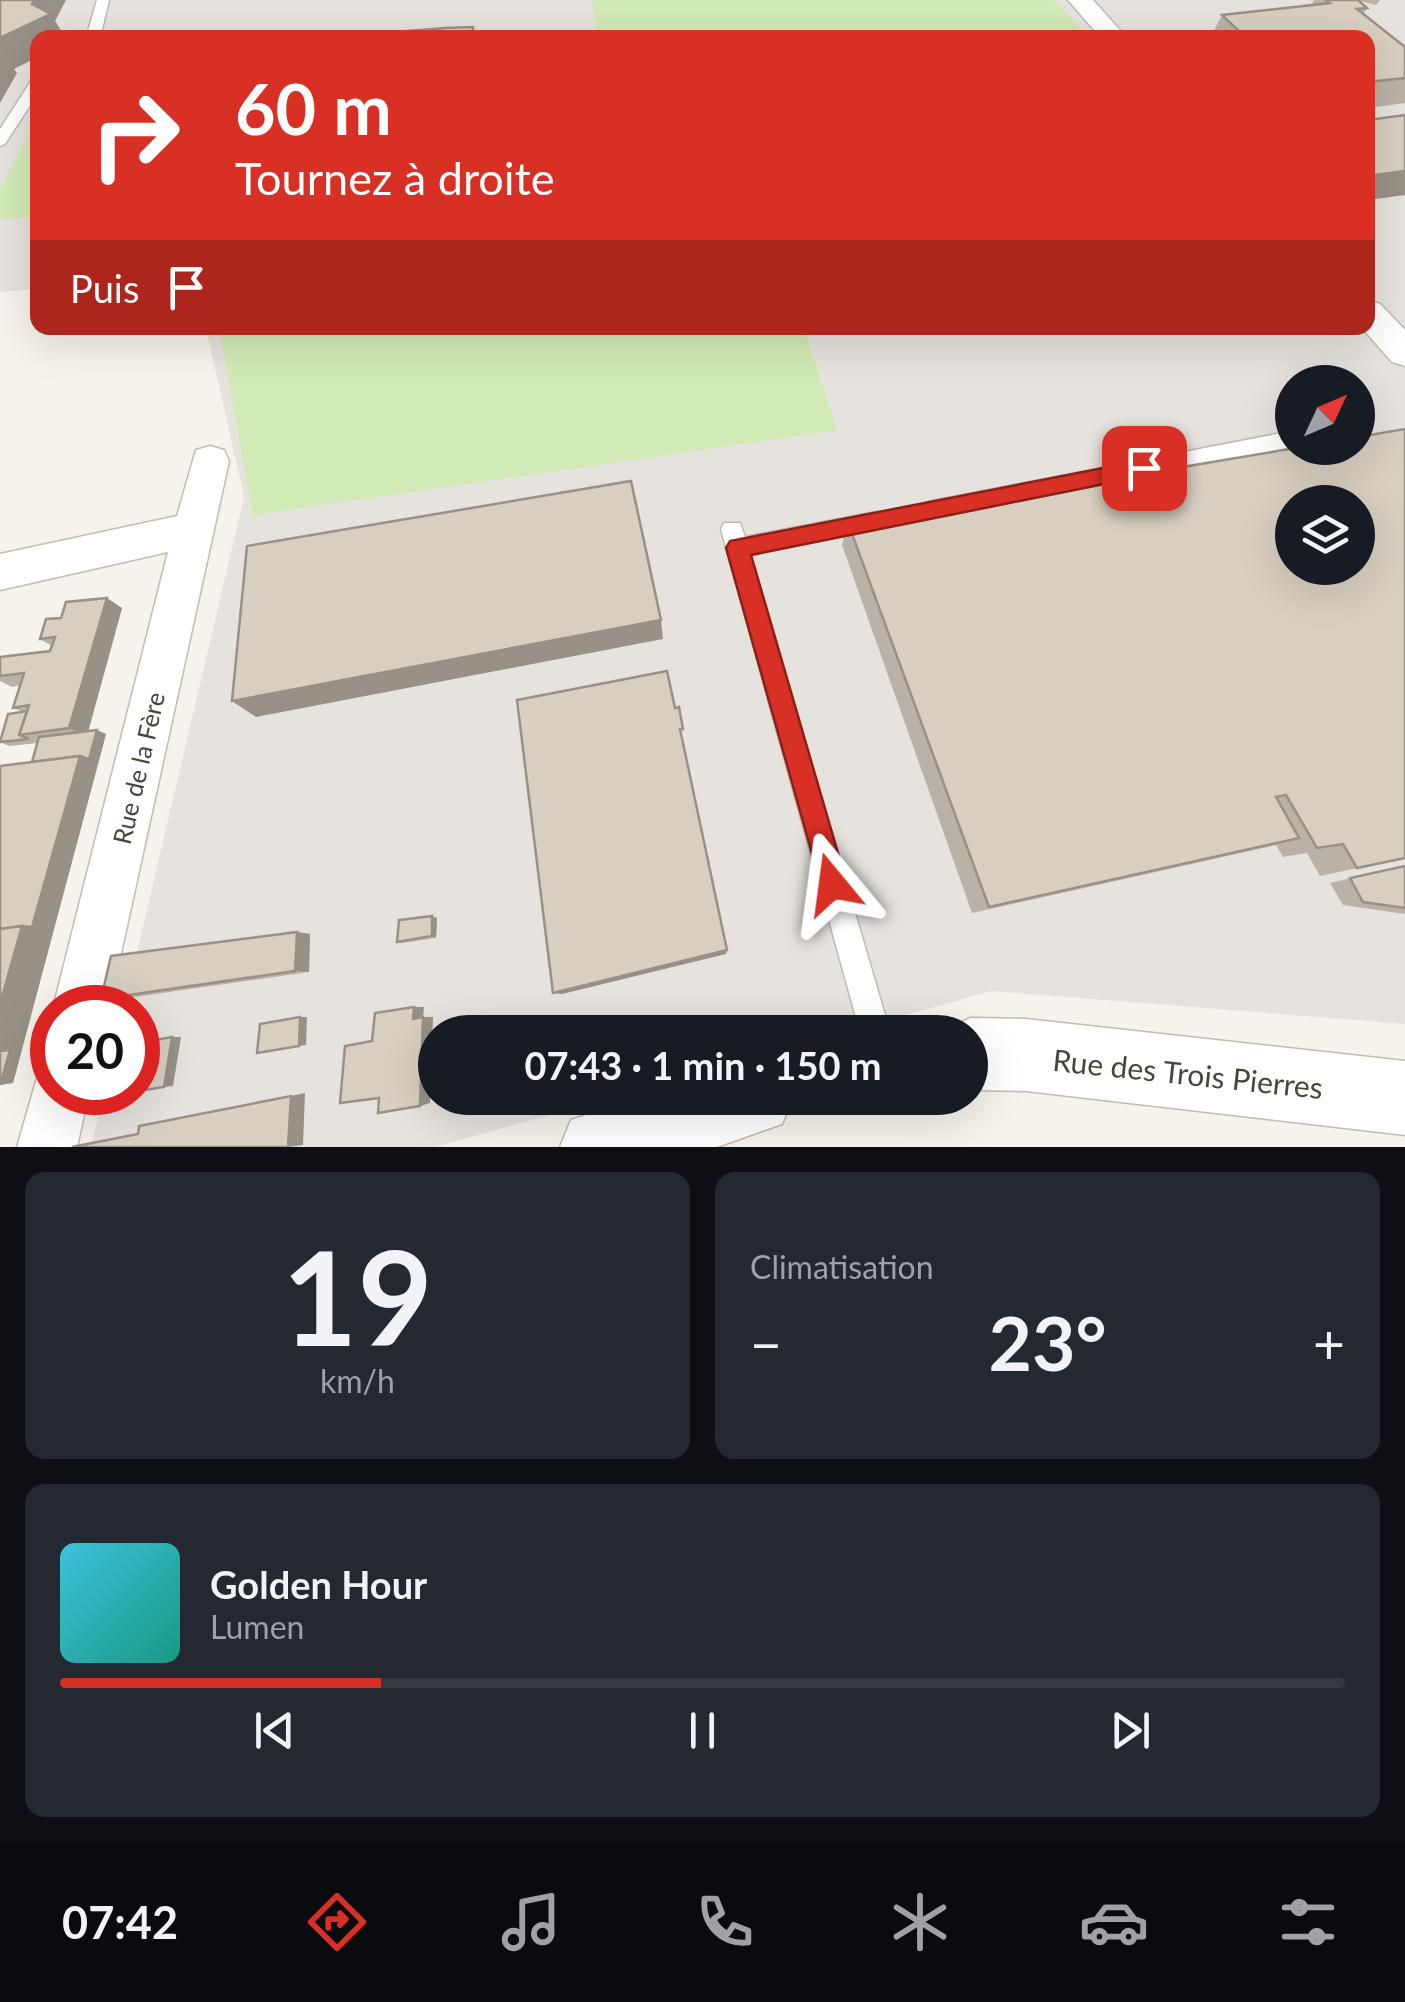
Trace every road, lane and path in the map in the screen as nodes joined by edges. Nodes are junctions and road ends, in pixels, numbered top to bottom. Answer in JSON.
{"nodes":[{"id":1,"x":102,"y":0,"type":"edge"},
{"id":2,"x":1080,"y":0,"type":"edge"},
{"id":3,"x":95,"y":30,"type":"edge"},
{"id":4,"x":1107,"y":30,"type":"edge"},
{"id":5,"x":30,"y":93,"type":"edge"},
{"id":6,"x":0,"y":140,"type":"edge"},
{"id":7,"x":1375,"y":320,"type":"edge"},
{"id":8,"x":1405,"y":352,"type":"edge"},
{"id":9,"x":1275,"y":442,"type":"edge"},
{"id":10,"x":210,"y":461,"type":"dead end"},
{"id":11,"x":194,"y":529,"type":"junction"},
{"id":12,"x":0,"y":572,"type":"edge"},
{"id":13,"x":86,"y":985,"type":"edge"},
{"id":14,"x":870,"y":1015,"type":"edge"},
{"id":15,"x":988,"y":1055,"type":"edge"},
{"id":16,"x":1405,"y":1098,"type":"edge"},
{"id":17,"x":55,"y":1115,"type":"edge"},
{"id":18,"x":701,"y":1115,"type":"edge"},
{"id":19,"x":47,"y":1147,"type":"edge"},
{"id":20,"x":598,"y":1147,"type":"edge"}],
"edges":[{"from":1,"to":3,"type":"lane"},
{"from":2,"to":4,"type":"street"},
{"from":5,"to":6,"type":"lane"},
{"from":7,"to":8,"type":"street"},
{"from":9,"to":14,"type":"lane"},
{"from":10,"to":11,"type":"street","name":"Rue de la Fère"},
{"from":11,"to":12,"type":"street"},
{"from":11,"to":13,"type":"street","name":"Rue de la Fère"},
{"from":15,"to":16,"type":"street","name":"Rue des Trois Pierres"},
{"from":17,"to":19,"type":"street"},
{"from":18,"to":20,"type":"street"}]}
